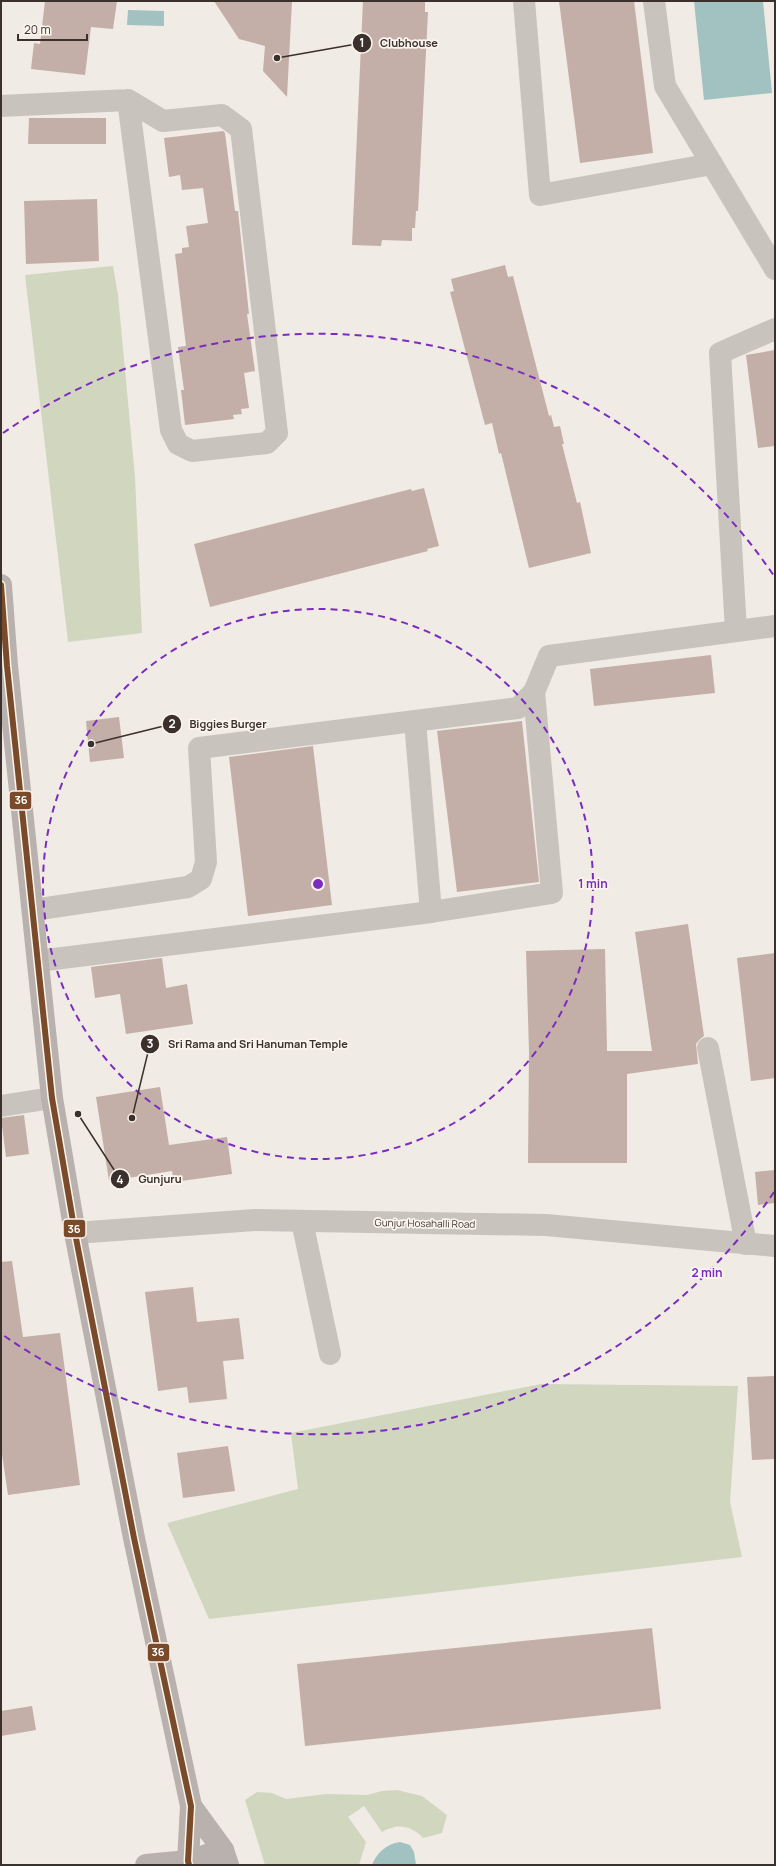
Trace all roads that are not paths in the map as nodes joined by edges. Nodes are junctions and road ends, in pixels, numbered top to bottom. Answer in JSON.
{"nodes":[{"id":1,"x":524,"y":1,"type":"edge"},
{"id":2,"x":654,"y":1,"type":"edge"},
{"id":3,"x":128,"y":100,"type":"junction"},
{"id":4,"x":1,"y":106,"type":"edge"},
{"id":5,"x":712,"y":164,"type":"junction"},
{"id":6,"x":775,"y":269,"type":"edge"},
{"id":7,"x":775,"y":329,"type":"edge"},
{"id":8,"x":1,"y":585,"type":"edge"},
{"id":9,"x":775,"y":626,"type":"edge"},
{"id":10,"x":736,"y":631,"type":"junction"},
{"id":11,"x":534,"y":692,"type":"junction"},
{"id":12,"x":415,"y":721,"type":"junction"},
{"id":13,"x":33,"y":910,"type":"junction"},
{"id":14,"x":431,"y":912,"type":"junction"},
{"id":15,"x":38,"y":961,"type":"junction"},
{"id":16,"x":708,"y":1048,"type":"dead end"},
{"id":17,"x":52,"y":1098,"type":"junction"},
{"id":18,"x":1,"y":1106,"type":"edge"},
{"id":19,"x":302,"y":1221,"type":"junction"},
{"id":20,"x":74,"y":1233,"type":"junction"},
{"id":21,"x":746,"y":1244,"type":"junction"},
{"id":22,"x":775,"y":1246,"type":"edge"},
{"id":23,"x":330,"y":1354,"type":"dead end"},
{"id":24,"x":191,"y":1806,"type":"junction"},
{"id":25,"x":226,"y":1858,"type":"edge"},
{"id":26,"x":188,"y":1863,"type":"edge"},
{"id":27,"x":146,"y":1865,"type":"edge"}],
"edges":[{"from":1,"to":5,"type":"street"},
{"from":2,"to":5,"type":"street"},
{"from":3,"to":3,"type":"street"},
{"from":3,"to":4,"type":"street"},
{"from":5,"to":6,"type":"street"},
{"from":7,"to":10,"type":"street"},
{"from":8,"to":13,"type":"main road"},
{"from":9,"to":10,"type":"street"},
{"from":10,"to":11,"type":"street"},
{"from":11,"to":12,"type":"street"},
{"from":11,"to":14,"type":"street"},
{"from":12,"to":13,"type":"street"},
{"from":12,"to":14,"type":"street"},
{"from":13,"to":15,"type":"main road"},
{"from":14,"to":15,"type":"street"},
{"from":15,"to":17,"type":"main road"},
{"from":16,"to":21,"type":"street"},
{"from":17,"to":18,"type":"street"},
{"from":17,"to":20,"type":"main road"},
{"from":19,"to":20,"type":"street","name":"Gunjur Hosahalli Road"},
{"from":19,"to":21,"type":"street","name":"Gunjur Hosahalli Road"},
{"from":19,"to":23,"type":"street"},
{"from":20,"to":24,"type":"main road"},
{"from":21,"to":22,"type":"street","name":"Gunjur Hosahalli Road"},
{"from":24,"to":25,"type":"main road"},
{"from":24,"to":26,"type":"main road"},
{"from":25,"to":26,"type":"main road"},
{"from":26,"to":27,"type":"main road"}]}
